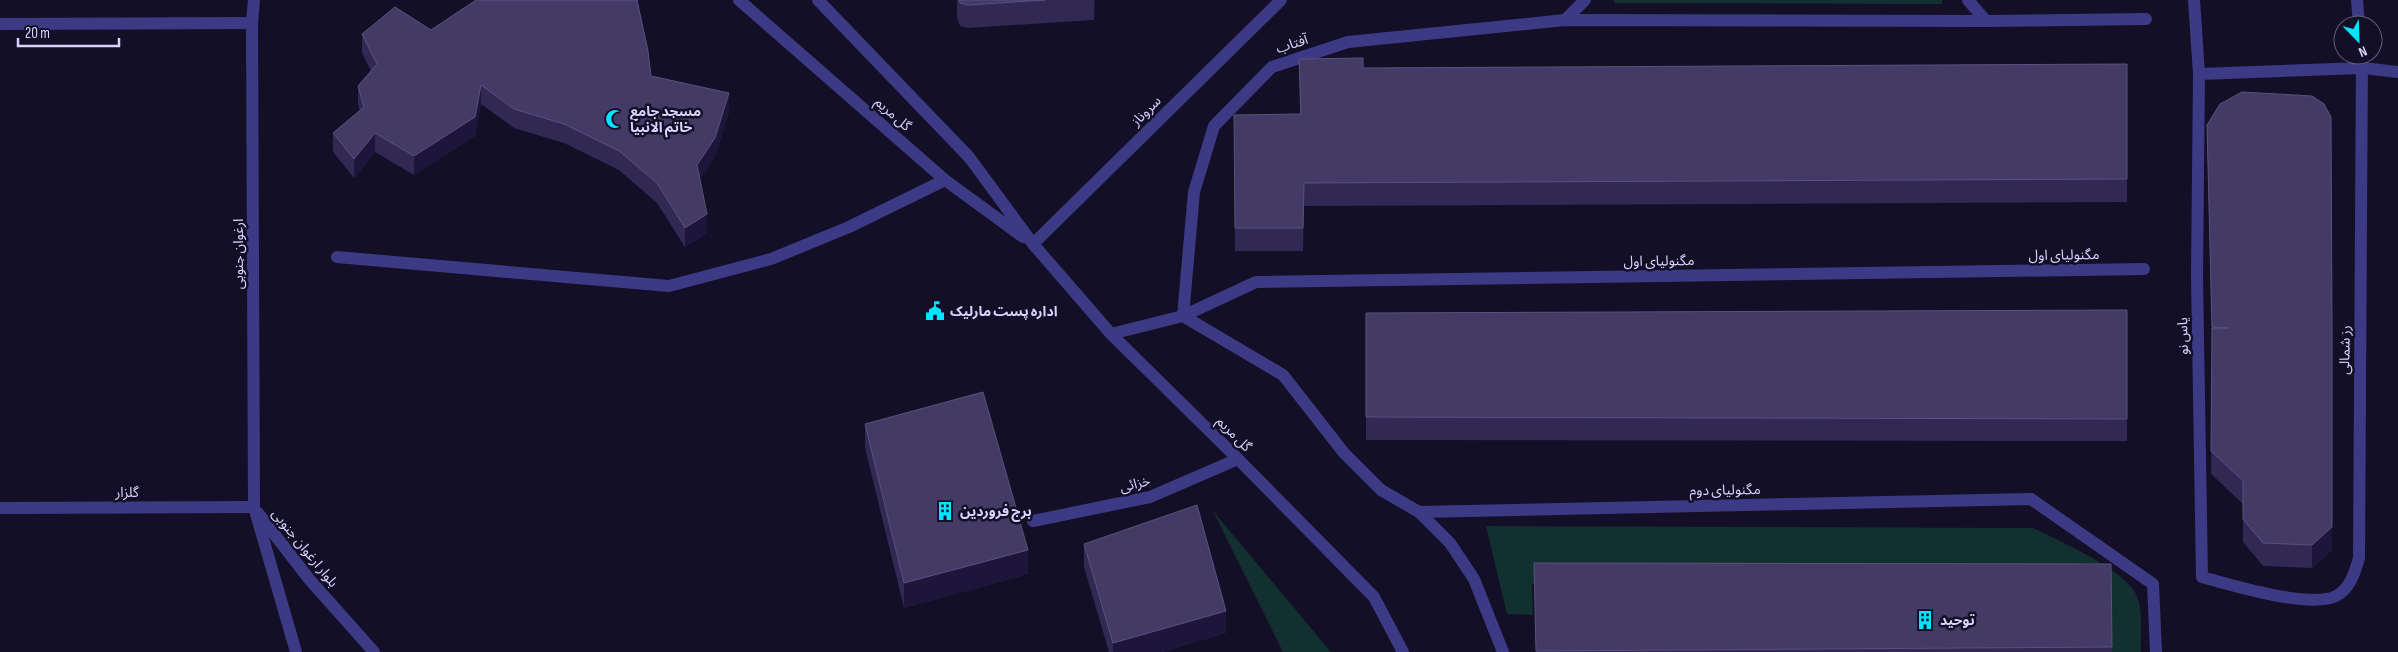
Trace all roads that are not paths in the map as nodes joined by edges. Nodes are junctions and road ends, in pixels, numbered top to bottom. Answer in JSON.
{"nodes":[{"id":1,"x":254,"y":0,"type":"edge"},
{"id":2,"x":739,"y":0,"type":"edge"},
{"id":3,"x":818,"y":0,"type":"edge"},
{"id":4,"x":1281,"y":0,"type":"edge"},
{"id":5,"x":1585,"y":0,"type":"edge"},
{"id":6,"x":1968,"y":0,"type":"edge"},
{"id":7,"x":2194,"y":0,"type":"edge"},
{"id":8,"x":2357,"y":0,"type":"edge"},
{"id":9,"x":2358,"y":15,"type":"edge"},
{"id":10,"x":2146,"y":19,"type":"dead end"},
{"id":11,"x":1565,"y":20,"type":"junction"},
{"id":12,"x":1986,"y":21,"type":"junction"},
{"id":13,"x":252,"y":23,"type":"junction"},
{"id":14,"x":0,"y":24,"type":"edge"},
{"id":15,"x":2363,"y":65,"type":"edge"},
{"id":16,"x":2363,"y":68,"type":"junction"},
{"id":17,"x":2398,"y":72,"type":"edge"},
{"id":18,"x":2199,"y":74,"type":"junction"},
{"id":19,"x":945,"y":180,"type":"junction"},
{"id":20,"x":1033,"y":244,"type":"junction"},
{"id":21,"x":337,"y":257,"type":"dead end"},
{"id":22,"x":2144,"y":269,"type":"dead end"},
{"id":23,"x":1183,"y":316,"type":"junction"},
{"id":24,"x":1111,"y":334,"type":"junction"},
{"id":25,"x":1238,"y":459,"type":"junction"},
{"id":26,"x":254,"y":507,"type":"junction"},
{"id":27,"x":0,"y":508,"type":"edge"},
{"id":28,"x":1419,"y":512,"type":"junction"},
{"id":29,"x":1033,"y":521,"type":"dead end"},
{"id":30,"x":2295,"y":598,"type":"joint"},
{"id":31,"x":296,"y":652,"type":"edge"},
{"id":32,"x":374,"y":652,"type":"edge"},
{"id":33,"x":1403,"y":652,"type":"edge"},
{"id":34,"x":1503,"y":652,"type":"edge"},
{"id":35,"x":2156,"y":652,"type":"edge"}],
"edges":[{"from":1,"to":13,"type":"street","name":"ارغوان جنوبی"},
{"from":2,"to":19,"type":"street","name":"گل مریم"},
{"from":3,"to":20,"type":"street","name":"گل مریم"},
{"from":4,"to":20,"type":"street","name":"سروناز"},
{"from":5,"to":11,"type":"street"},
{"from":6,"to":12,"type":"street"},
{"from":7,"to":18,"type":"street","name":"یاس نو"},
{"from":8,"to":9,"type":"street"},
{"from":10,"to":12,"type":"street","name":"آفتاب"},
{"from":11,"to":12,"type":"street","name":"آفتاب"},
{"from":11,"to":23,"type":"street","name":"آفتاب"},
{"from":13,"to":14,"type":"street"},
{"from":13,"to":26,"type":"street","name":"ارغوان جنوبی"},
{"from":15,"to":16,"type":"street","name":"رز شمالی"},
{"from":16,"to":17,"type":"street"},
{"from":16,"to":18,"type":"street"},
{"from":16,"to":30,"type":"street","name":"رز شمالی"},
{"from":18,"to":30,"type":"street","name":"یاس نو"},
{"from":19,"to":20,"type":"street","name":"گل مریم"},
{"from":19,"to":21,"type":"street"},
{"from":20,"to":24,"type":"street","name":"گل مریم"},
{"from":22,"to":23,"type":"street","name":"مگنولیای اول"},
{"from":23,"to":24,"type":"street","name":"مگنولیای اول"},
{"from":23,"to":28,"type":"street"},
{"from":24,"to":25,"type":"street","name":"گل مریم"},
{"from":25,"to":29,"type":"street","name":"خزائی"},
{"from":25,"to":33,"type":"street","name":"گل مریم"},
{"from":26,"to":27,"type":"street","name":"گلزار"},
{"from":26,"to":31,"type":"street","name":"بلوار ارغوان جنوبی"},
{"from":26,"to":32,"type":"street","name":"بلوار ارغوان جنوبی"},
{"from":28,"to":34,"type":"street"},
{"from":28,"to":35,"type":"street","name":"مگنولیای دوم"}]}
